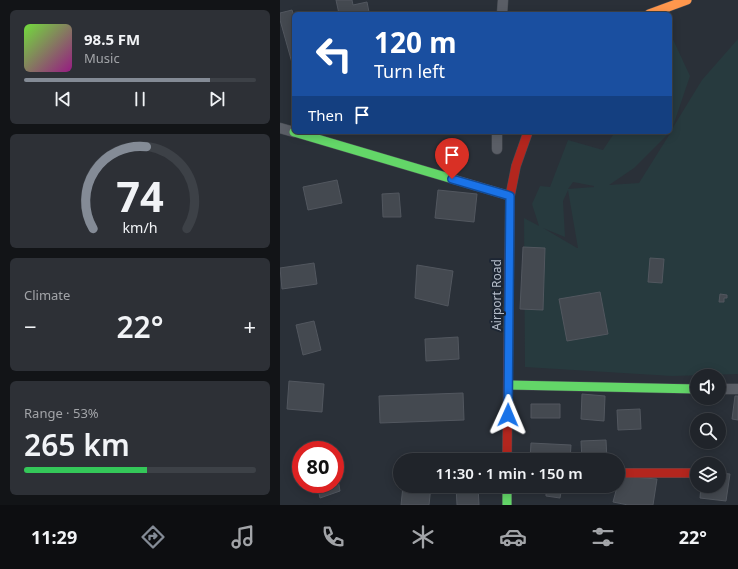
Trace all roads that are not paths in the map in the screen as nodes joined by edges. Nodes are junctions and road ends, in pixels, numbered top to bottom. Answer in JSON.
{"nodes":[{"id":1,"x":503,"y":0,"type":"edge"},
{"id":2,"x":687,"y":0,"type":"edge"},
{"id":3,"x":502,"y":12,"type":"edge"},
{"id":4,"x":654,"y":12,"type":"edge"},
{"id":5,"x":280,"y":128,"type":"edge"},
{"id":6,"x":292,"y":131,"type":"edge"},
{"id":7,"x":301,"y":134,"type":"edge"},
{"id":8,"x":497,"y":134,"type":"edge"},
{"id":9,"x":527,"y":134,"type":"edge"},
{"id":10,"x":496,"y":149,"type":"dead end"},
{"id":11,"x":510,"y":196,"type":"junction"},
{"id":12,"x":509,"y":386,"type":"junction"},
{"id":13,"x":690,"y":389,"type":"edge"},
{"id":14,"x":726,"y":389,"type":"edge"},
{"id":15,"x":738,"y":390,"type":"edge"},
{"id":16,"x":507,"y":453,"type":"edge"},
{"id":17,"x":625,"y":473,"type":"edge"},
{"id":18,"x":690,"y":473,"type":"edge"},
{"id":19,"x":507,"y":493,"type":"edge"},
{"id":20,"x":507,"y":505,"type":"edge"}],
"edges":[{"from":1,"to":3,"type":"street"},
{"from":2,"to":4,"type":"main road"},
{"from":5,"to":6,"type":"street"},
{"from":7,"to":11,"type":"main road"},
{"from":8,"to":10,"type":"street"},
{"from":9,"to":11,"type":"main road","name":"Airport Road"},
{"from":11,"to":12,"type":"main road","name":"Airport Road"},
{"from":12,"to":13,"type":"main road"},
{"from":12,"to":16,"type":"main road","name":"Airport Road"},
{"from":14,"to":15,"type":"street"},
{"from":17,"to":18,"type":"main road"},
{"from":19,"to":20,"type":"main road"}]}
